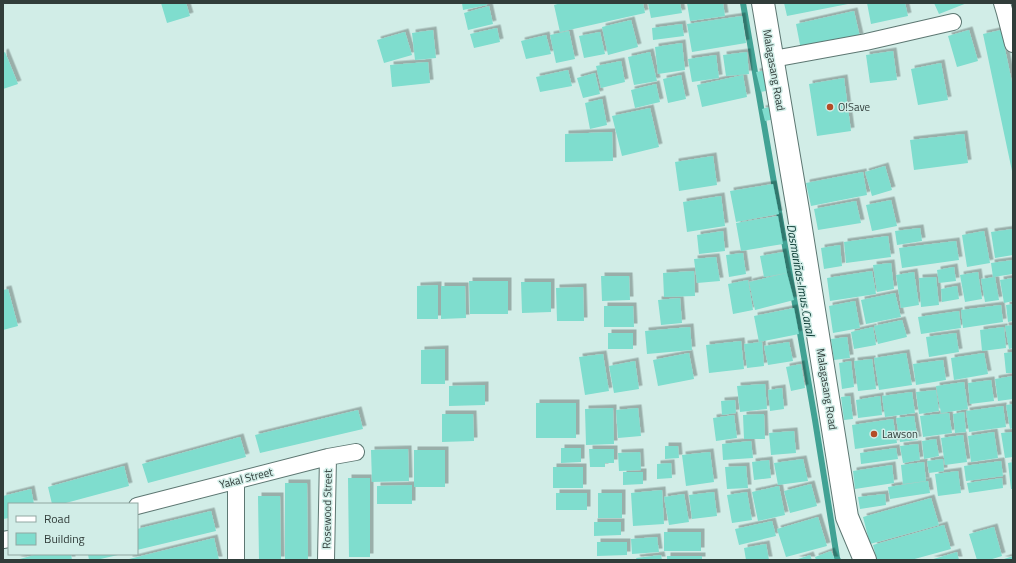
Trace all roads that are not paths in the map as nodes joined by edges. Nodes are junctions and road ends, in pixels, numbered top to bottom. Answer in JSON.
{"nodes":[{"id":1,"x":763,"y":3,"type":"edge"},
{"id":2,"x":1002,"y":3,"type":"edge"},
{"id":3,"x":1010,"y":19,"type":"edge"},
{"id":4,"x":953,"y":22,"type":"dead end"},
{"id":5,"x":1013,"y":44,"type":"edge"},
{"id":6,"x":773,"y":59,"type":"junction"},
{"id":7,"x":356,"y":452,"type":"dead end"},
{"id":8,"x":328,"y":457,"type":"junction"},
{"id":9,"x":236,"y":480,"type":"junction"},
{"id":10,"x":138,"y":506,"type":"edge"},
{"id":11,"x":236,"y":560,"type":"edge"},
{"id":12,"x":326,"y":560,"type":"edge"},
{"id":13,"x":865,"y":560,"type":"edge"}],
"edges":[{"from":1,"to":6,"type":"main road","name":"Malagasang Road"},
{"from":2,"to":3,"type":"street"},
{"from":3,"to":5,"type":"street"},
{"from":4,"to":6,"type":"street"},
{"from":6,"to":13,"type":"main road","name":"Malagasang Road"},
{"from":7,"to":8,"type":"street","name":"Yakal Street"},
{"from":8,"to":9,"type":"street","name":"Yakal Street"},
{"from":8,"to":12,"type":"street","name":"Rosewood Street"},
{"from":9,"to":10,"type":"street","name":"Yakal Street"},
{"from":9,"to":11,"type":"street"}]}
